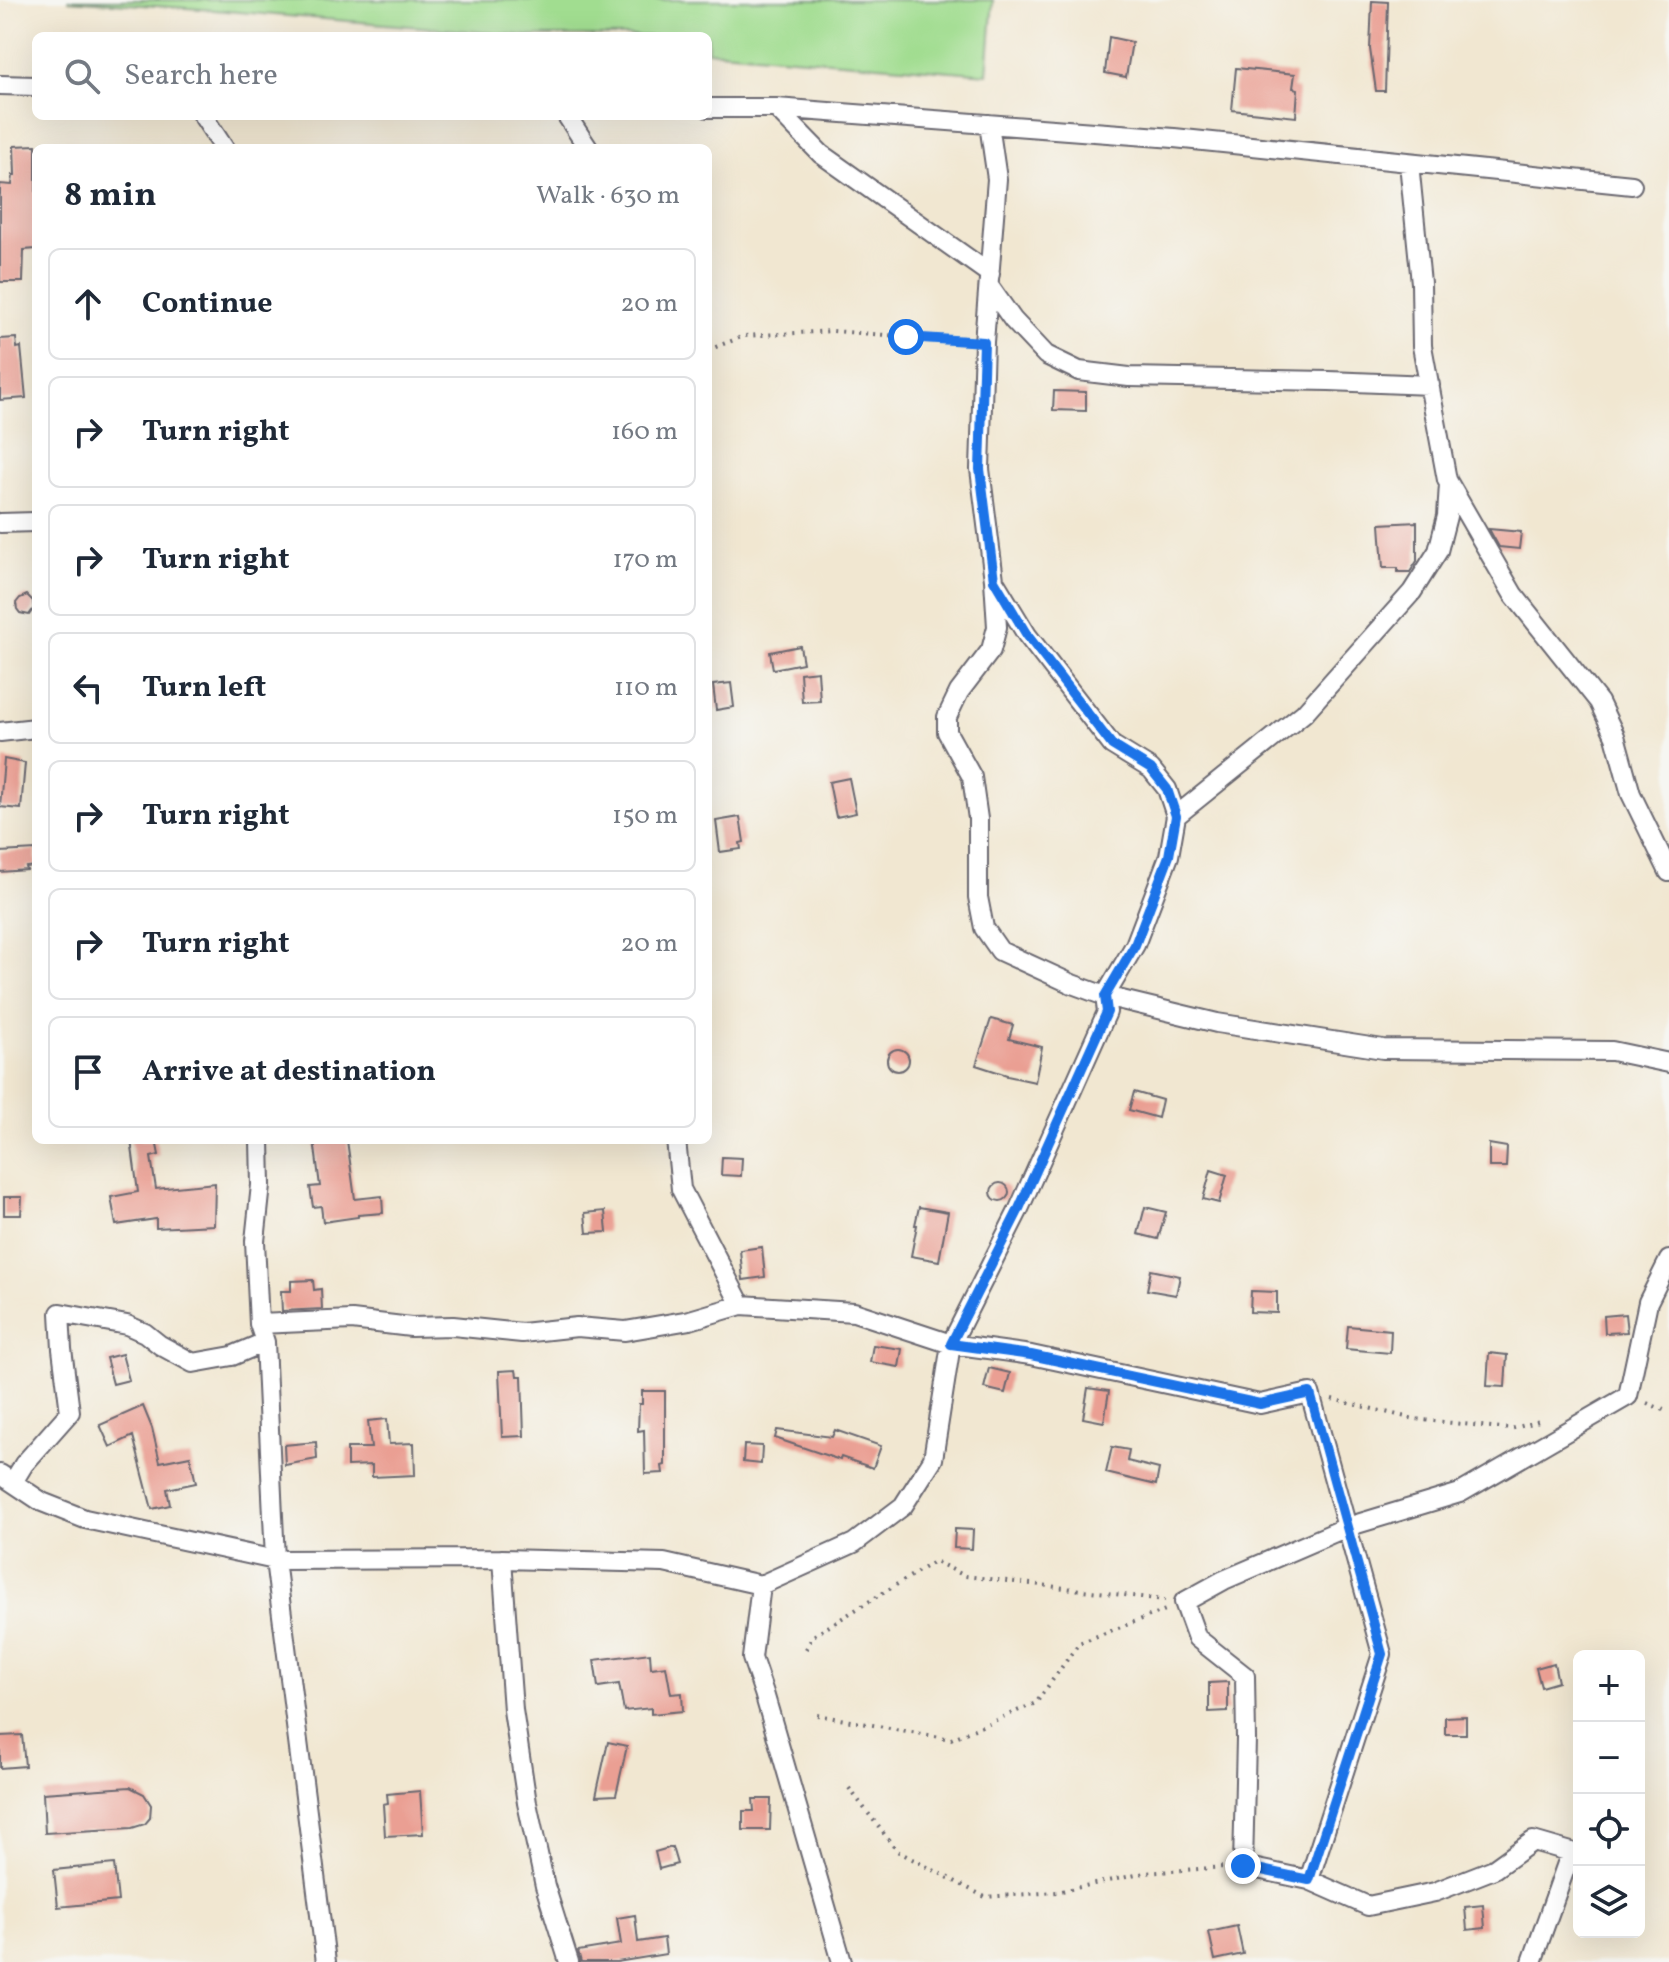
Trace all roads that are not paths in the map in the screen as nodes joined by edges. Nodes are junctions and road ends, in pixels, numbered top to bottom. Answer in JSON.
{"nodes":[{"id":1,"x":0,"y":85,"type":"edge"},
{"id":2,"x":32,"y":86,"type":"edge"},
{"id":3,"x":712,"y":108,"type":"edge"},
{"id":4,"x":776,"y":108,"type":"junction"},
{"id":5,"x":206,"y":120,"type":"edge"},
{"id":6,"x":570,"y":120,"type":"edge"},
{"id":7,"x":989,"y":124,"type":"junction"},
{"id":8,"x":221,"y":144,"type":"edge"},
{"id":9,"x":585,"y":144,"type":"edge"},
{"id":10,"x":1409,"y":163,"type":"junction"},
{"id":11,"x":1632,"y":185,"type":"dead end"},
{"id":12,"x":990,"y":280,"type":"junction"},
{"id":13,"x":1430,"y":385,"type":"junction"},
{"id":14,"x":1449,"y":484,"type":"junction"},
{"id":15,"x":32,"y":522,"type":"edge"},
{"id":16,"x":0,"y":523,"type":"edge"},
{"id":17,"x":994,"y":580,"type":"junction"},
{"id":18,"x":32,"y":730,"type":"edge"},
{"id":19,"x":0,"y":732,"type":"edge"},
{"id":20,"x":1176,"y":816,"type":"junction"},
{"id":21,"x":1669,"y":872,"type":"edge"},
{"id":22,"x":1105,"y":996,"type":"junction"},
{"id":23,"x":1669,"y":1063,"type":"edge"},
{"id":24,"x":260,"y":1144,"type":"edge"},
{"id":25,"x":676,"y":1144,"type":"edge"},
{"id":26,"x":1669,"y":1260,"type":"edge"},
{"id":27,"x":741,"y":1305,"type":"junction"},
{"id":28,"x":259,"y":1324,"type":"junction"},
{"id":29,"x":265,"y":1342,"type":"junction"},
{"id":30,"x":951,"y":1344,"type":"junction"},
{"id":31,"x":6,"y":1478,"type":"edge"},
{"id":32,"x":1347,"y":1527,"type":"junction"},
{"id":33,"x":502,"y":1559,"type":"junction"},
{"id":34,"x":275,"y":1560,"type":"junction"},
{"id":35,"x":761,"y":1585,"type":"junction"},
{"id":36,"x":1309,"y":1880,"type":"junction"},
{"id":37,"x":326,"y":1962,"type":"edge"},
{"id":38,"x":569,"y":1962,"type":"edge"},
{"id":39,"x":842,"y":1962,"type":"edge"},
{"id":40,"x":1532,"y":1962,"type":"edge"}],
"edges":[{"from":1,"to":2,"type":"street"},
{"from":3,"to":4,"type":"street"},
{"from":4,"to":7,"type":"street"},
{"from":4,"to":12,"type":"street"},
{"from":5,"to":8,"type":"street"},
{"from":6,"to":9,"type":"street"},
{"from":7,"to":10,"type":"street"},
{"from":7,"to":12,"type":"street"},
{"from":10,"to":11,"type":"street"},
{"from":10,"to":13,"type":"street"},
{"from":12,"to":13,"type":"street"},
{"from":12,"to":17,"type":"street"},
{"from":13,"to":14,"type":"street"},
{"from":14,"to":20,"type":"street"},
{"from":14,"to":21,"type":"street"},
{"from":15,"to":16,"type":"street"},
{"from":17,"to":20,"type":"street"},
{"from":17,"to":22,"type":"street"},
{"from":18,"to":19,"type":"street"},
{"from":20,"to":22,"type":"street"},
{"from":22,"to":23,"type":"street"},
{"from":22,"to":30,"type":"street"},
{"from":24,"to":28,"type":"street"},
{"from":25,"to":27,"type":"street"},
{"from":26,"to":32,"type":"street"},
{"from":27,"to":28,"type":"street"},
{"from":27,"to":30,"type":"street"},
{"from":28,"to":29,"type":"street"},
{"from":29,"to":31,"type":"street"},
{"from":29,"to":34,"type":"street"},
{"from":30,"to":32,"type":"street"},
{"from":30,"to":35,"type":"street"},
{"from":31,"to":34,"type":"street"},
{"from":32,"to":36,"type":"street"},
{"from":32,"to":36,"type":"street"},
{"from":33,"to":34,"type":"street"},
{"from":33,"to":35,"type":"street"},
{"from":33,"to":38,"type":"street"},
{"from":34,"to":37,"type":"street"},
{"from":35,"to":39,"type":"street"},
{"from":36,"to":40,"type":"street"}]}
